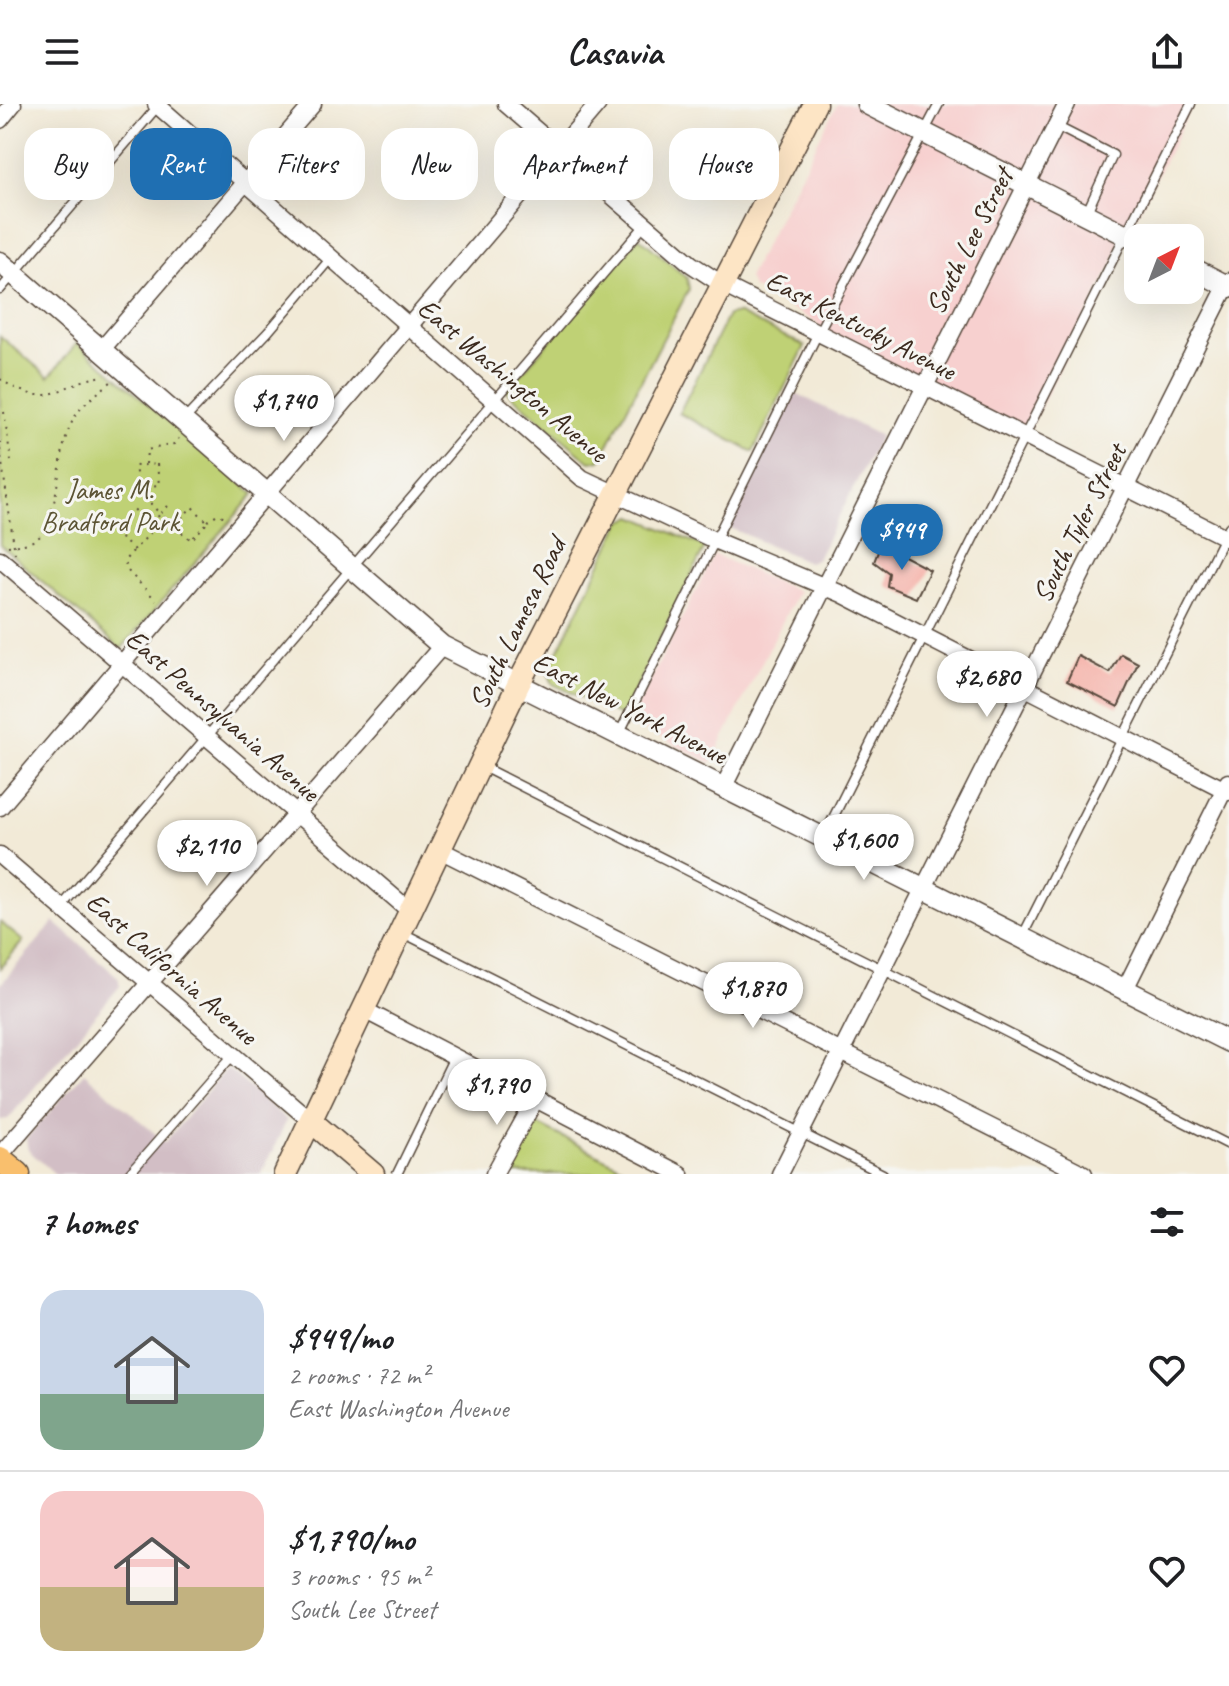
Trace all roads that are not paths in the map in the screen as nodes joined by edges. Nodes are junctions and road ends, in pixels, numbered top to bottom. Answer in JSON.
{"nodes":[{"id":1,"x":13,"y":104,"type":"edge"},
{"id":2,"x":313,"y":104,"type":"edge"},
{"id":3,"x":506,"y":104,"type":"edge"},
{"id":4,"x":598,"y":104,"type":"edge"},
{"id":5,"x":815,"y":104,"type":"edge"},
{"id":6,"x":867,"y":104,"type":"edge"},
{"id":7,"x":939,"y":104,"type":"edge"},
{"id":8,"x":1067,"y":104,"type":"edge"},
{"id":9,"x":1191,"y":104,"type":"edge"},
{"id":10,"x":158,"y":105,"type":"edge"},
{"id":11,"x":0,"y":120,"type":"edge"},
{"id":12,"x":1056,"y":126,"type":"junction"},
{"id":13,"x":534,"y":128,"type":"edge"},
{"id":14,"x":578,"y":128,"type":"edge"},
{"id":15,"x":925,"y":133,"type":"junction"},
{"id":16,"x":246,"y":183,"type":"junction"},
{"id":17,"x":1027,"y":184,"type":"junction"},
{"id":18,"x":516,"y":200,"type":"edge"},
{"id":19,"x":617,"y":200,"type":"edge"},
{"id":20,"x":1086,"y":215,"type":"junction"},
{"id":21,"x":645,"y":224,"type":"junction"},
{"id":22,"x":1138,"y":224,"type":"edge"},
{"id":23,"x":1124,"y":234,"type":"edge"},
{"id":24,"x":1124,"y":252,"type":"edge"},
{"id":25,"x":331,"y":258,"type":"junction"},
{"id":26,"x":7,"y":268,"type":"edge"},
{"id":27,"x":1204,"y":274,"type":"edge"},
{"id":28,"x":723,"y":285,"type":"junction"},
{"id":29,"x":1228,"y":285,"type":"edge"},
{"id":30,"x":0,"y":290,"type":"edge"},
{"id":31,"x":408,"y":326,"type":"junction"},
{"id":32,"x":818,"y":333,"type":"junction"},
{"id":33,"x":102,"y":349,"type":"junction"},
{"id":34,"x":925,"y":387,"type":"junction"},
{"id":35,"x":493,"y":400,"type":"junction"},
{"id":36,"x":183,"y":427,"type":"junction"},
{"id":37,"x":1023,"y":435,"type":"junction"},
{"id":38,"x":1126,"y":487,"type":"junction"},
{"id":39,"x":267,"y":493,"type":"junction"},
{"id":40,"x":615,"y":493,"type":"junction"},
{"id":41,"x":1227,"y":534,"type":"edge"},
{"id":42,"x":714,"y":540,"type":"junction"},
{"id":43,"x":2,"y":552,"type":"edge"},
{"id":44,"x":353,"y":567,"type":"junction"},
{"id":45,"x":825,"y":586,"type":"junction"},
{"id":46,"x":925,"y":637,"type":"junction"},
{"id":47,"x":442,"y":646,"type":"junction"},
{"id":48,"x":122,"y":663,"type":"junction"},
{"id":49,"x":519,"y":683,"type":"junction"},
{"id":50,"x":1025,"y":687,"type":"junction"},
{"id":51,"x":619,"y":734,"type":"junction"},
{"id":52,"x":207,"y":736,"type":"junction"},
{"id":53,"x":1121,"y":737,"type":"junction"},
{"id":54,"x":480,"y":766,"type":"junction"},
{"id":55,"x":724,"y":786,"type":"junction"},
{"id":56,"x":1228,"y":787,"type":"edge"},
{"id":57,"x":0,"y":807,"type":"edge"},
{"id":58,"x":298,"y":814,"type":"junction"},
{"id":59,"x":823,"y":837,"type":"junction"},
{"id":60,"x":440,"y":850,"type":"junction"},
{"id":61,"x":0,"y":855,"type":"edge"},
{"id":62,"x":924,"y":888,"type":"junction"},
{"id":63,"x":61,"y":907,"type":"junction"},
{"id":64,"x":411,"y":912,"type":"junction"},
{"id":65,"x":401,"y":932,"type":"junction"},
{"id":66,"x":1022,"y":937,"type":"junction"},
{"id":67,"x":883,"y":969,"type":"junction"},
{"id":68,"x":151,"y":984,"type":"junction"},
{"id":69,"x":1125,"y":989,"type":"junction"},
{"id":70,"x":364,"y":1010,"type":"junction"},
{"id":71,"x":1227,"y":1036,"type":"edge"},
{"id":72,"x":841,"y":1052,"type":"junction"},
{"id":73,"x":233,"y":1055,"type":"junction"},
{"id":74,"x":454,"y":1057,"type":"junction"},
{"id":75,"x":535,"y":1100,"type":"junction"},
{"id":76,"x":311,"y":1121,"type":"junction"},
{"id":77,"x":801,"y":1132,"type":"junction"},
{"id":78,"x":1229,"y":1145,"type":"edge"},
{"id":79,"x":0,"y":1157,"type":"edge"},
{"id":80,"x":18,"y":1174,"type":"edge"},
{"id":81,"x":129,"y":1174,"type":"edge"},
{"id":82,"x":285,"y":1174,"type":"edge"},
{"id":83,"x":373,"y":1174,"type":"edge"},
{"id":84,"x":397,"y":1174,"type":"edge"},
{"id":85,"x":494,"y":1174,"type":"edge"},
{"id":86,"x":680,"y":1174,"type":"edge"},
{"id":87,"x":780,"y":1174,"type":"edge"},
{"id":88,"x":883,"y":1174,"type":"edge"},
{"id":89,"x":1084,"y":1174,"type":"edge"}],
"edges":[{"from":1,"to":11,"type":"street"},
{"from":2,"to":16,"type":"street"},
{"from":3,"to":13,"type":"street","name":"East Kentucky Avenue"},
{"from":4,"to":14,"type":"street"},
{"from":5,"to":28,"type":"main road","name":"South Lamesa Road"},
{"from":6,"to":15,"type":"street"},
{"from":7,"to":15,"type":"lane"},
{"from":8,"to":12,"type":"street","name":"South Lee Street"},
{"from":9,"to":22,"type":"lane"},
{"from":10,"to":16,"type":"street","name":"East Washington Avenue"},
{"from":10,"to":26,"type":"lane"},
{"from":12,"to":17,"type":"street","name":"South Lee Street"},
{"from":12,"to":20,"type":"lane"},
{"from":15,"to":17,"type":"street"},
{"from":15,"to":32,"type":"lane"},
{"from":16,"to":25,"type":"street","name":"East Washington Avenue"},
{"from":16,"to":33,"type":"street"},
{"from":17,"to":20,"type":"street"},
{"from":17,"to":34,"type":"street","name":"South Lee Street"},
{"from":18,"to":31,"type":"street"},
{"from":19,"to":21,"type":"street","name":"East Kentucky Avenue"},
{"from":20,"to":23,"type":"street"},
{"from":21,"to":28,"type":"street","name":"East Kentucky Avenue"},
{"from":21,"to":35,"type":"lane"},
{"from":24,"to":37,"type":"lane"},
{"from":25,"to":31,"type":"street","name":"East Washington Avenue"},
{"from":25,"to":36,"type":"lane"},
{"from":26,"to":30,"type":"lane"},
{"from":26,"to":33,"type":"street","name":"East New York Avenue"},
{"from":27,"to":29,"type":"street"},
{"from":28,"to":32,"type":"street","name":"East Kentucky Avenue"},
{"from":28,"to":40,"type":"main road","name":"South Lamesa Road"},
{"from":29,"to":38,"type":"street","name":"South Tyler Street"},
{"from":31,"to":35,"type":"street","name":"East Washington Avenue"},
{"from":31,"to":39,"type":"street"},
{"from":32,"to":34,"type":"street","name":"East Kentucky Avenue"},
{"from":32,"to":42,"type":"lane"},
{"from":33,"to":36,"type":"street","name":"East New York Avenue"},
{"from":34,"to":37,"type":"street","name":"East Kentucky Avenue"},
{"from":34,"to":45,"type":"street","name":"South Lee Street"},
{"from":35,"to":40,"type":"street","name":"East Washington Avenue"},
{"from":35,"to":44,"type":"lane"},
{"from":36,"to":39,"type":"street","name":"East New York Avenue"},
{"from":37,"to":38,"type":"street","name":"East Kentucky Avenue"},
{"from":37,"to":46,"type":"lane"},
{"from":38,"to":41,"type":"street","name":"East Kentucky Avenue"},
{"from":38,"to":50,"type":"street","name":"South Tyler Street"},
{"from":39,"to":44,"type":"street","name":"East New York Avenue"},
{"from":39,"to":48,"type":"street"},
{"from":40,"to":42,"type":"street","name":"East Washington Avenue"},
{"from":40,"to":49,"type":"main road","name":"South Lamesa Road"},
{"from":41,"to":53,"type":"lane"},
{"from":42,"to":45,"type":"street","name":"East Washington Avenue"},
{"from":42,"to":51,"type":"lane"},
{"from":43,"to":48,"type":"street","name":"East Pennsylvania Avenue"},
{"from":44,"to":47,"type":"street","name":"East New York Avenue"},
{"from":44,"to":52,"type":"lane"},
{"from":45,"to":46,"type":"street","name":"East Washington Avenue"},
{"from":45,"to":55,"type":"street","name":"South Lee Street"},
{"from":46,"to":50,"type":"street","name":"East Washington Avenue"},
{"from":46,"to":59,"type":"lane"},
{"from":47,"to":49,"type":"street","name":"East New York Avenue"},
{"from":47,"to":58,"type":"street"},
{"from":48,"to":52,"type":"street","name":"East Pennsylvania Avenue"},
{"from":48,"to":57,"type":"street"},
{"from":49,"to":51,"type":"street","name":"East New York Avenue"},
{"from":49,"to":54,"type":"main road","name":"South Lamesa Road"},
{"from":50,"to":53,"type":"street","name":"East Washington Avenue"},
{"from":50,"to":62,"type":"street","name":"South Tyler Street"},
{"from":51,"to":55,"type":"street","name":"East New York Avenue"},
{"from":52,"to":58,"type":"street","name":"East Pennsylvania Avenue"},
{"from":52,"to":63,"type":"lane"},
{"from":53,"to":56,"type":"street","name":"East Washington Avenue"},
{"from":53,"to":66,"type":"lane"},
{"from":54,"to":60,"type":"main road","name":"South Lamesa Road"},
{"from":54,"to":67,"type":"lane"},
{"from":55,"to":59,"type":"street","name":"East New York Avenue"},
{"from":56,"to":69,"type":"street"},
{"from":58,"to":64,"type":"street","name":"East Pennsylvania Avenue"},
{"from":58,"to":68,"type":"street"},
{"from":59,"to":62,"type":"street","name":"East New York Avenue"},
{"from":60,"to":64,"type":"main road","name":"South Lamesa Road"},
{"from":60,"to":72,"type":"street"},
{"from":61,"to":63,"type":"street","name":"East California Avenue"},
{"from":62,"to":66,"type":"street","name":"East New York Avenue"},
{"from":62,"to":67,"type":"street","name":"South Tyler Street"},
{"from":63,"to":68,"type":"street","name":"East California Avenue"},
{"from":64,"to":65,"type":"main road","name":"South Lamesa Road"},
{"from":65,"to":70,"type":"main road","name":"South Lamesa Road"},
{"from":65,"to":77,"type":"lane"},
{"from":66,"to":69,"type":"street","name":"East New York Avenue"},
{"from":67,"to":72,"type":"street","name":"South Tyler Street"},
{"from":67,"to":78,"type":"lane"},
{"from":68,"to":73,"type":"street","name":"East California Avenue"},
{"from":68,"to":79,"type":"street"},
{"from":69,"to":71,"type":"street","name":"East New York Avenue"},
{"from":70,"to":74,"type":"street"},
{"from":70,"to":76,"type":"main road","name":"South Lamesa Road"},
{"from":72,"to":77,"type":"street","name":"South Tyler Street"},
{"from":72,"to":89,"type":"street"},
{"from":73,"to":76,"type":"street","name":"East California Avenue"},
{"from":73,"to":81,"type":"lane"},
{"from":74,"to":75,"type":"street"},
{"from":74,"to":84,"type":"lane"},
{"from":75,"to":85,"type":"street"},
{"from":75,"to":86,"type":"street"},
{"from":76,"to":82,"type":"main road","name":"South Lamesa Road"},
{"from":76,"to":83,"type":"main road"},
{"from":77,"to":87,"type":"street","name":"South Tyler Street"},
{"from":77,"to":88,"type":"lane"},
{"from":79,"to":80,"type":"main road"}]}
